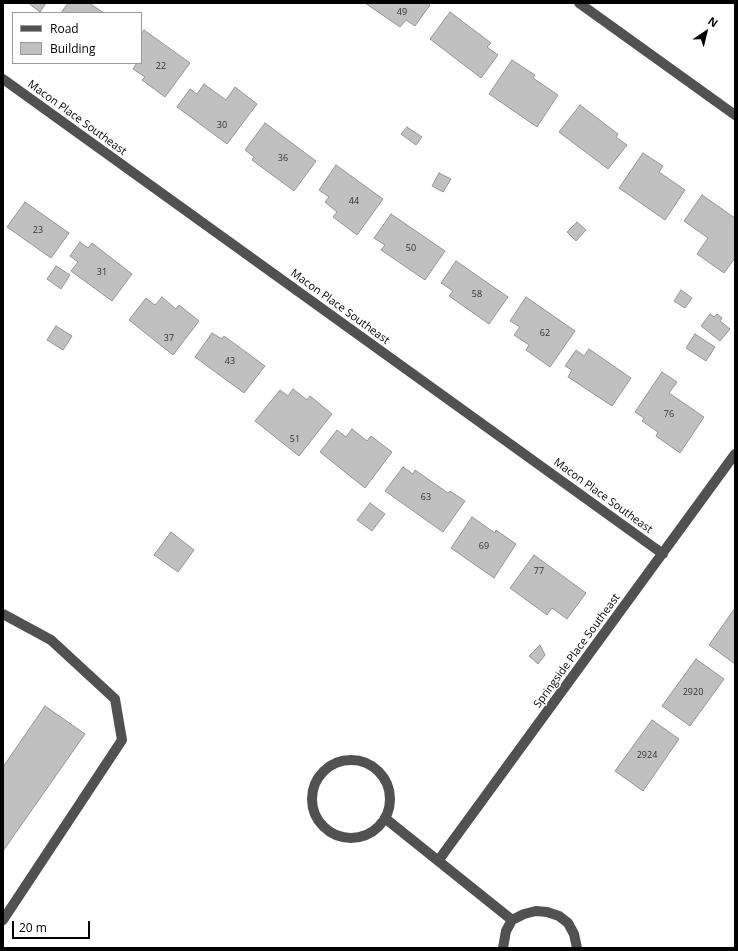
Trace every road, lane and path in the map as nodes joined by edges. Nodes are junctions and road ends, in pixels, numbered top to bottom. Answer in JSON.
{"nodes":[{"id":1,"x":579,"y":3,"type":"edge"},
{"id":2,"x":3,"y":79,"type":"edge"},
{"id":3,"x":735,"y":115,"type":"edge"},
{"id":4,"x":735,"y":454,"type":"edge"},
{"id":5,"x":663,"y":554,"type":"junction"},
{"id":6,"x":3,"y":614,"type":"edge"},
{"id":7,"x":386,"y":819,"type":"junction"},
{"id":8,"x":438,"y":861,"type":"junction"},
{"id":9,"x":3,"y":920,"type":"edge"},
{"id":10,"x":512,"y":920,"type":"junction"},
{"id":11,"x":503,"y":948,"type":"edge"},
{"id":12,"x":577,"y":948,"type":"edge"}],
"edges":[{"from":1,"to":3,"type":"street"},
{"from":2,"to":5,"type":"street","name":"Macon Place Southeast"},
{"from":4,"to":5,"type":"street","name":"Springside Place Southeast"},
{"from":5,"to":8,"type":"street","name":"Springside Place Southeast"},
{"from":6,"to":9,"type":"street"},
{"from":7,"to":7,"type":"street"},
{"from":7,"to":8,"type":"street"},
{"from":8,"to":10,"type":"street"},
{"from":10,"to":11,"type":"street"},
{"from":10,"to":12,"type":"street"}]}
